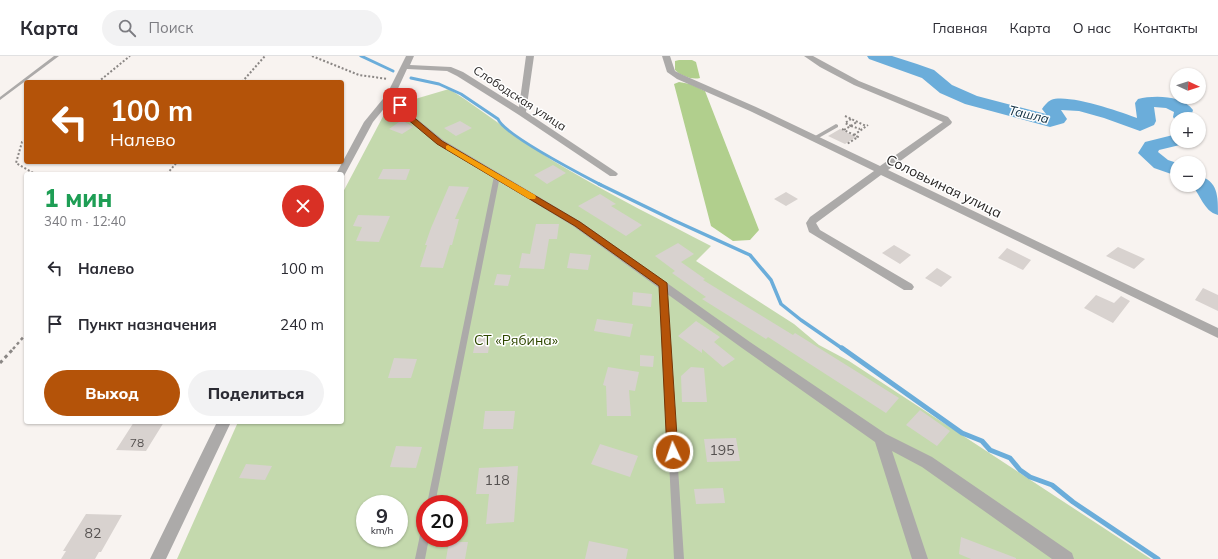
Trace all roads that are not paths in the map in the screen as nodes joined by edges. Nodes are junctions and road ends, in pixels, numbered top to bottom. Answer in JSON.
{"nodes":[{"id":1,"x":57,"y":56,"type":"edge"},
{"id":2,"x":410,"y":56,"type":"edge"},
{"id":3,"x":530,"y":56,"type":"edge"},
{"id":4,"x":808,"y":56,"type":"edge"},
{"id":5,"x":667,"y":57,"type":"edge"},
{"id":6,"x":403,"y":72,"type":"junction"},
{"id":7,"x":25,"y":80,"type":"edge"},
{"id":8,"x":24,"y":81,"type":"edge"},
{"id":9,"x":391,"y":94,"type":"junction"},
{"id":10,"x":0,"y":99,"type":"edge"},
{"id":11,"x":522,"y":113,"type":"junction"},
{"id":12,"x":836,"y":126,"type":"road end"},
{"id":13,"x":813,"y":139,"type":"junction"},
{"id":14,"x":882,"y":171,"type":"junction"},
{"id":15,"x":342,"y":172,"type":"edge"},
{"id":16,"x":613,"y":174,"type":"dead end"},
{"id":17,"x":497,"y":176,"type":"junction"},
{"id":18,"x":664,"y":285,"type":"junction"},
{"id":19,"x":908,"y":287,"type":"dead end"},
{"id":20,"x":1218,"y":334,"type":"edge"},
{"id":21,"x":223,"y":424,"type":"edge"},
{"id":22,"x":881,"y":438,"type":"junction"},
{"id":23,"x":433,"y":495,"type":"edge"},
{"id":24,"x":422,"y":547,"type":"edge"},
{"id":25,"x":158,"y":559,"type":"edge"},
{"id":26,"x":420,"y":559,"type":"edge"},
{"id":27,"x":679,"y":559,"type":"edge"},
{"id":28,"x":920,"y":559,"type":"edge"},
{"id":29,"x":1066,"y":559,"type":"edge"}],
"edges":[{"from":1,"to":7,"type":"lane"},
{"from":2,"to":6,"type":"street"},
{"from":3,"to":11,"type":"street"},
{"from":4,"to":14,"type":"street"},
{"from":5,"to":13,"type":"street","name":"Соловьиная улица"},
{"from":6,"to":9,"type":"street"},
{"from":6,"to":11,"type":"street","name":"Слободская улица"},
{"from":8,"to":10,"type":"lane"},
{"from":9,"to":15,"type":"street"},
{"from":9,"to":17,"type":"street"},
{"from":11,"to":16,"type":"street","name":"Слободская улица"},
{"from":12,"to":13,"type":"lane"},
{"from":13,"to":14,"type":"street","name":"Соловьиная улица"},
{"from":14,"to":19,"type":"street"},
{"from":14,"to":20,"type":"street","name":"Соловьиная улица"},
{"from":17,"to":18,"type":"street"},
{"from":17,"to":23,"type":"lane"},
{"from":18,"to":22,"type":"street"},
{"from":18,"to":27,"type":"lane"},
{"from":21,"to":25,"type":"street"},
{"from":22,"to":28,"type":"street"},
{"from":22,"to":29,"type":"street"},
{"from":24,"to":26,"type":"lane"}]}
